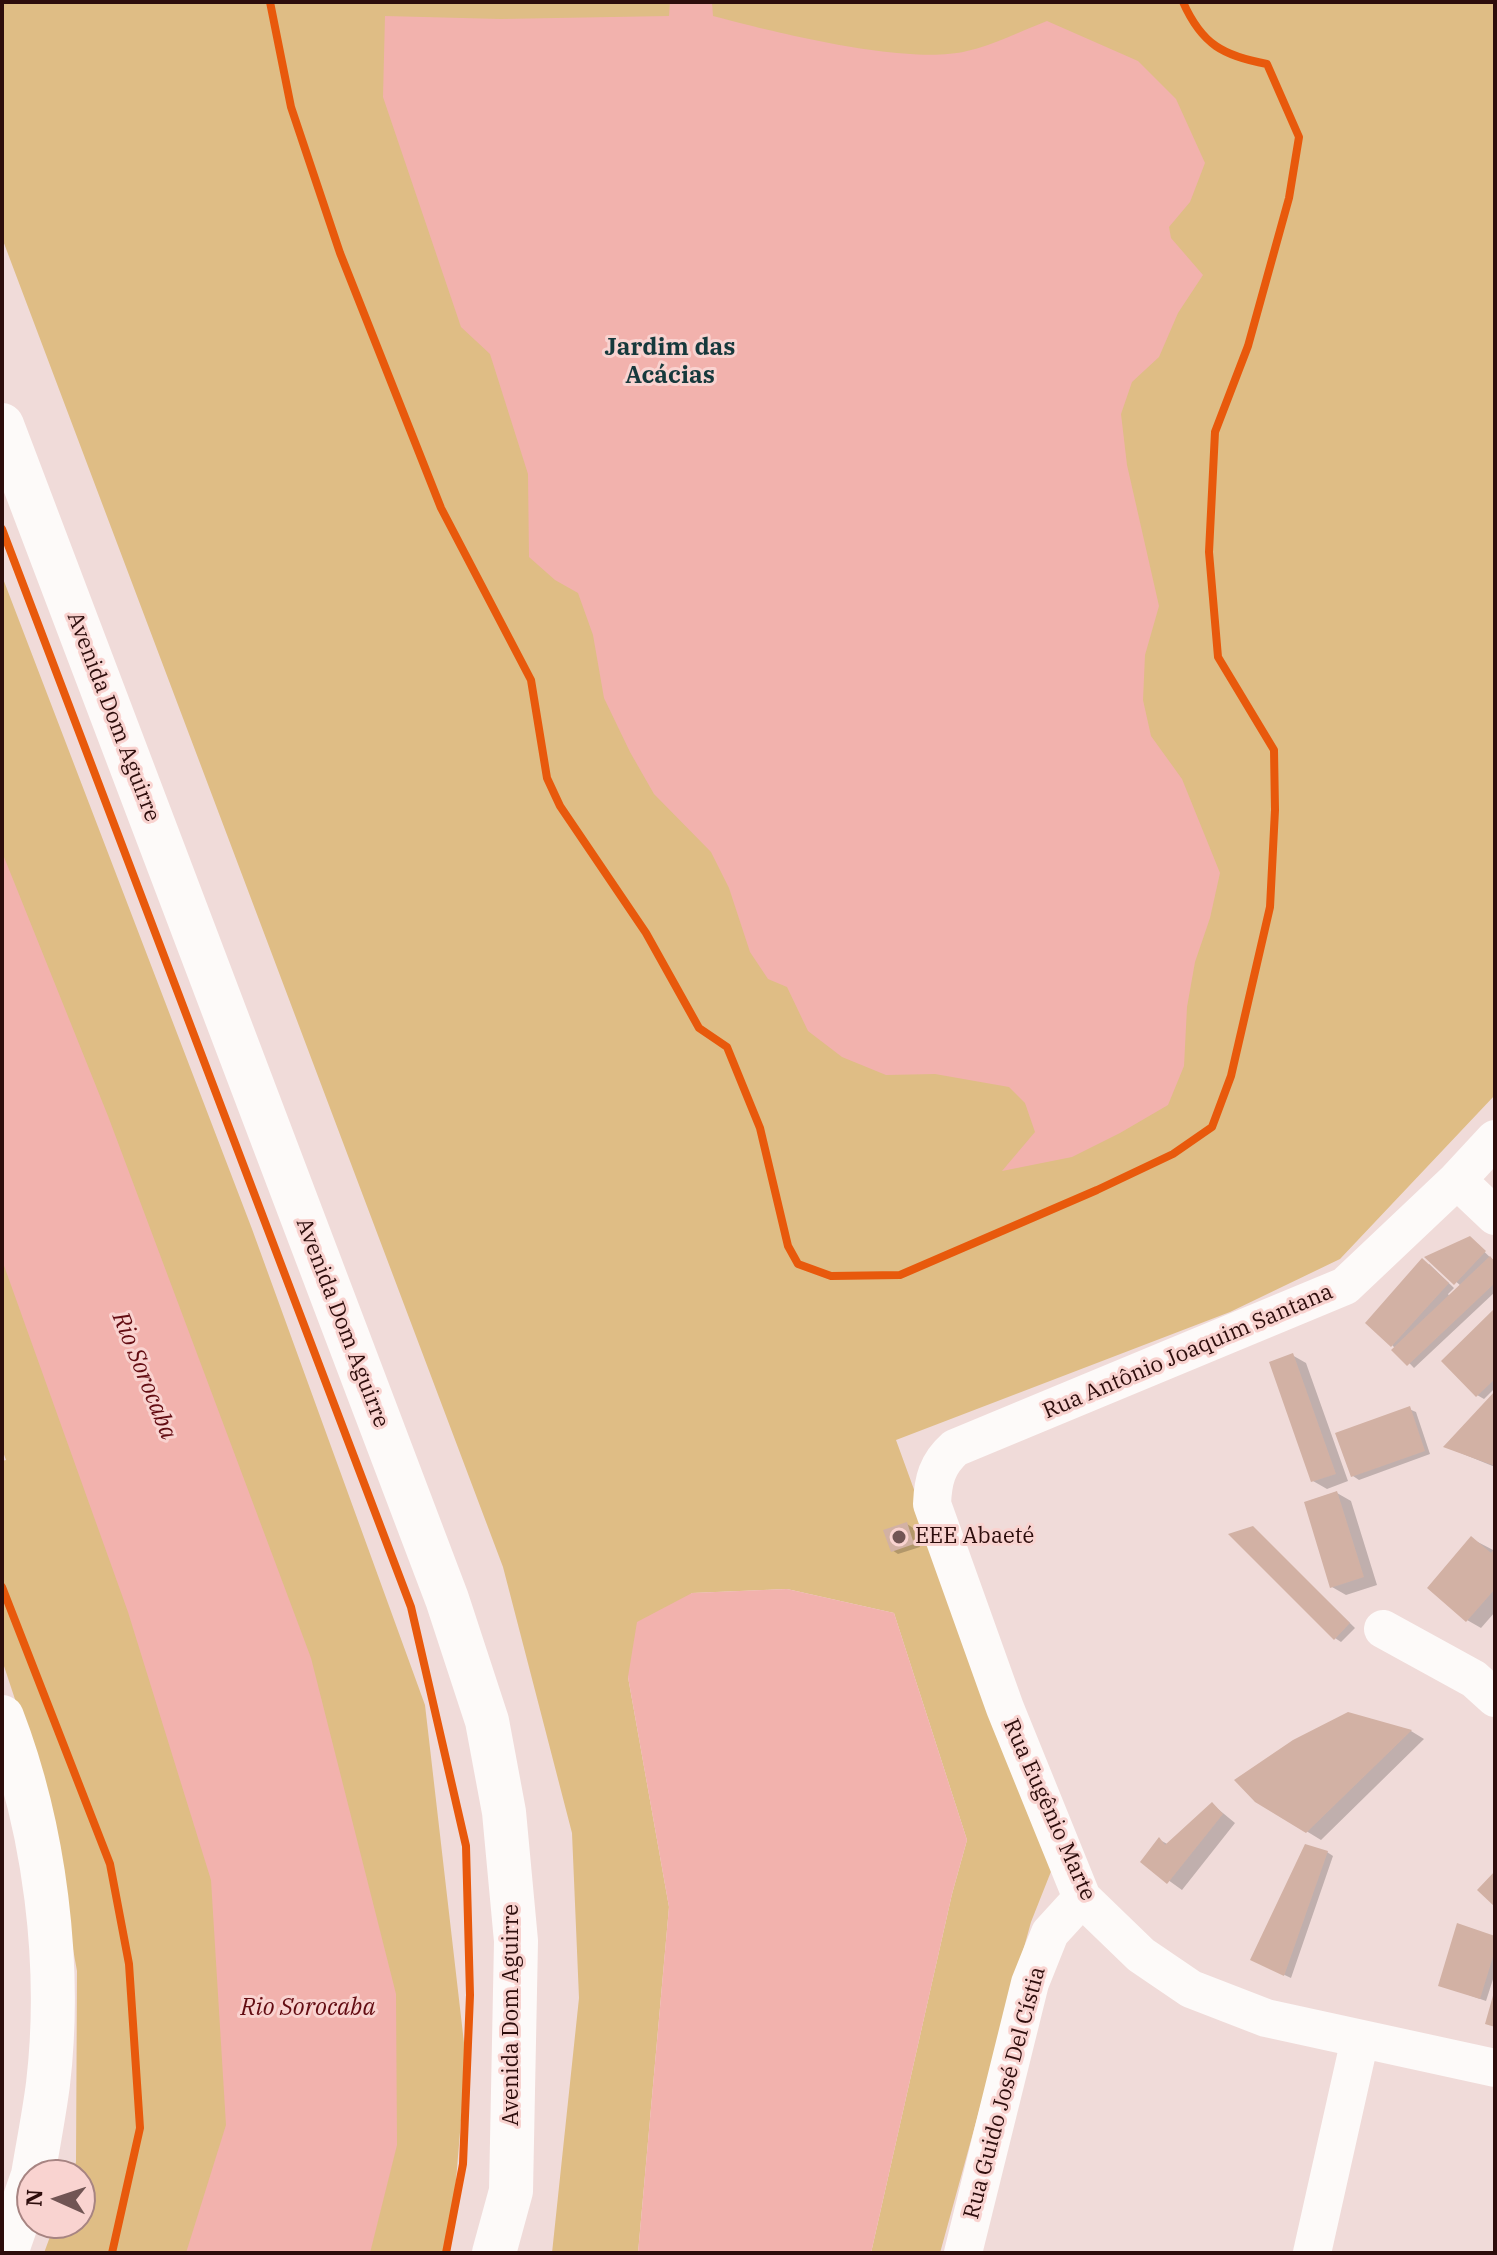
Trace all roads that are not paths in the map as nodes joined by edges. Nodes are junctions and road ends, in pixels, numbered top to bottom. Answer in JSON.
{"nodes":[{"id":1,"x":2,"y":425,"type":"edge"},
{"id":2,"x":1495,"y":1139,"type":"edge"},
{"id":3,"x":1457,"y":1180,"type":"junction"},
{"id":4,"x":1495,"y":1216,"type":"edge"},
{"id":5,"x":935,"y":1473,"type":"joint"},
{"id":6,"x":1383,"y":1629,"type":"dead end"},
{"id":7,"x":1495,"y":1698,"type":"edge"},
{"id":8,"x":2,"y":1717,"type":"edge"},
{"id":9,"x":1082,"y":1898,"type":"junction"},
{"id":10,"x":1360,"y":2039,"type":"junction"},
{"id":11,"x":1495,"y":2068,"type":"edge"},
{"id":12,"x":35,"y":2159,"type":"edge"},
{"id":13,"x":16,"y":2224,"type":"edge"},
{"id":14,"x":6,"y":2253,"type":"edge"},
{"id":15,"x":494,"y":2253,"type":"edge"},
{"id":16,"x":963,"y":2253,"type":"edge"},
{"id":17,"x":1312,"y":2253,"type":"edge"}],
"edges":[{"from":1,"to":15,"type":"main road","name":"Avenida Dom Aguirre"},
{"from":2,"to":3,"type":"street","name":"Rua Antônio Joaquim Santana"},
{"from":3,"to":4,"type":"street"},
{"from":3,"to":5,"type":"street","name":"Rua Antônio Joaquim Santana"},
{"from":5,"to":9,"type":"street","name":"Rua Eugênio Marte"},
{"from":6,"to":7,"type":"street"},
{"from":8,"to":12,"type":"main road"},
{"from":9,"to":10,"type":"street","name":"Rua Eugênio Marte"},
{"from":9,"to":16,"type":"street","name":"Rua Guido José Del Cístia"},
{"from":10,"to":11,"type":"street","name":"Rua Eugênio Marte"},
{"from":10,"to":17,"type":"street"},
{"from":13,"to":14,"type":"main road"}]}
